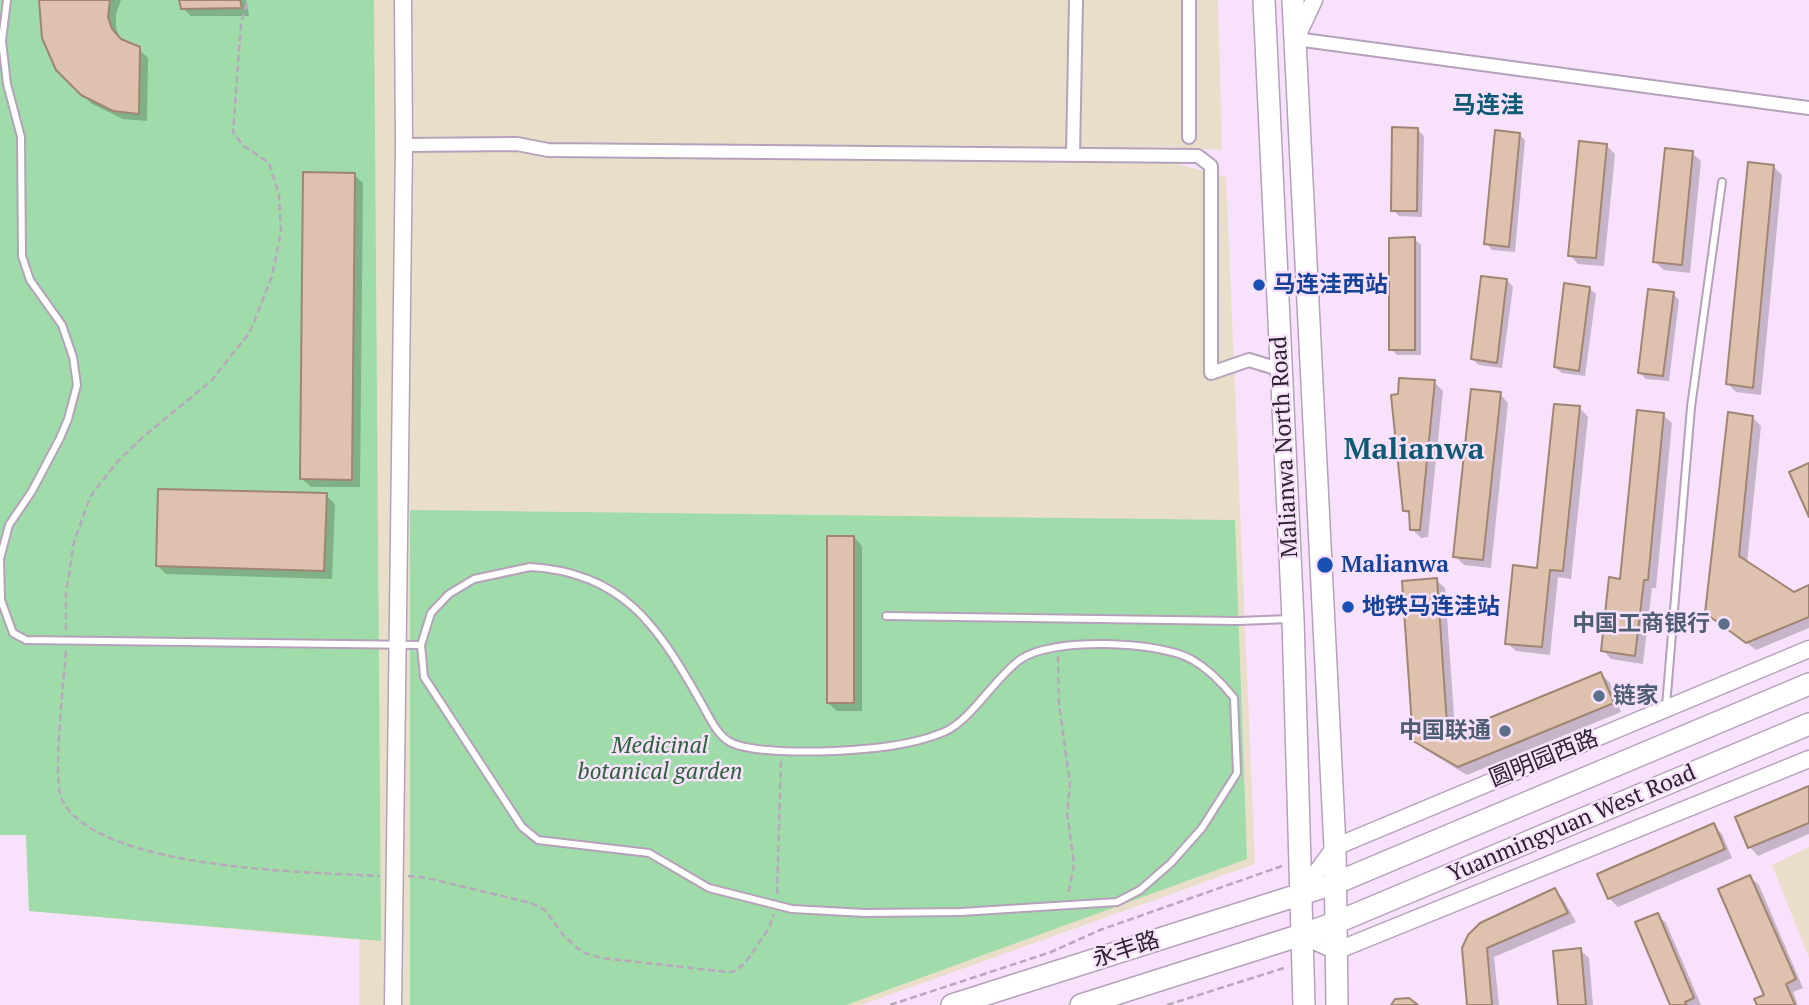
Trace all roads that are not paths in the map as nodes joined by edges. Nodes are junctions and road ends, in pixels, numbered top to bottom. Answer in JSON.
{"nodes":[{"id":1,"x":7,"y":0,"type":"edge"},
{"id":2,"x":403,"y":0,"type":"edge"},
{"id":3,"x":1076,"y":0,"type":"edge"},
{"id":4,"x":1189,"y":0,"type":"edge"},
{"id":5,"x":1264,"y":0,"type":"edge"},
{"id":6,"x":1293,"y":0,"type":"edge"},
{"id":7,"x":1314,"y":0,"type":"edge"},
{"id":8,"x":1296,"y":39,"type":"junction"},
{"id":9,"x":1809,"y":108,"type":"edge"},
{"id":10,"x":1189,"y":137,"type":"dead end"},
{"id":11,"x":404,"y":145,"type":"junction"},
{"id":12,"x":1073,"y":154,"type":"junction"},
{"id":13,"x":1722,"y":182,"type":"dead end"},
{"id":14,"x":1282,"y":370,"type":"junction"},
{"id":15,"x":886,"y":616,"type":"dead end"},
{"id":16,"x":1293,"y":619,"type":"junction"},
{"id":17,"x":397,"y":645,"type":"junction"},
{"id":18,"x":421,"y":645,"type":"junction"},
{"id":19,"x":1809,"y":649,"type":"edge"},
{"id":20,"x":1809,"y":684,"type":"edge"},
{"id":21,"x":1665,"y":709,"type":"junction"},
{"id":22,"x":1809,"y":724,"type":"edge"},
{"id":23,"x":1809,"y":759,"type":"edge"},
{"id":24,"x":1335,"y":847,"type":"junction"},
{"id":25,"x":1336,"y":883,"type":"junction"},
{"id":26,"x":1300,"y":895,"type":"junction"},
{"id":27,"x":1335,"y":923,"type":"junction"},
{"id":28,"x":1301,"y":935,"type":"junction"},
{"id":29,"x":1336,"y":951,"type":"junction"},
{"id":30,"x":393,"y":1005,"type":"edge"},
{"id":31,"x":953,"y":1005,"type":"edge"},
{"id":32,"x":1081,"y":1005,"type":"edge"},
{"id":33,"x":1304,"y":1005,"type":"edge"},
{"id":34,"x":1337,"y":1005,"type":"edge"}],
"edges":[{"from":1,"to":17,"type":"lane"},
{"from":2,"to":11,"type":"street"},
{"from":3,"to":12,"type":"street"},
{"from":4,"to":10,"type":"street"},
{"from":5,"to":14,"type":"main road","name":"Malianwa North Road"},
{"from":6,"to":8,"type":"main road","name":"Malianwa North Road"},
{"from":7,"to":8,"type":"street"},
{"from":8,"to":9,"type":"street"},
{"from":8,"to":24,"type":"main road","name":"Malianwa North Road"},
{"from":11,"to":12,"type":"street"},
{"from":11,"to":17,"type":"street"},
{"from":12,"to":14,"type":"street"},
{"from":13,"to":21,"type":"lane"},
{"from":14,"to":16,"type":"main road","name":"Malianwa North Road"},
{"from":15,"to":16,"type":"lane"},
{"from":16,"to":26,"type":"main road","name":"Malianwa North Road"},
{"from":17,"to":18,"type":"lane"},
{"from":17,"to":30,"type":"street"},
{"from":18,"to":18,"type":"lane"},
{"from":19,"to":21,"type":"street","name":"圆明园西路"},
{"from":20,"to":25,"type":"main road","name":"Yuanmingyuan West Road"},
{"from":21,"to":24,"type":"street","name":"圆明园西路"},
{"from":22,"to":27,"type":"main road","name":"Yuanmingyuan West Road"},
{"from":23,"to":29,"type":"street"},
{"from":24,"to":25,"type":"main road","name":"Malianwa North Road"},
{"from":24,"to":26,"type":"street"},
{"from":25,"to":26,"type":"main road","name":"Yuanmingyuan West Road"},
{"from":25,"to":27,"type":"main road","name":"Malianwa North Road"},
{"from":26,"to":28,"type":"main road","name":"Malianwa North Road"},
{"from":26,"to":31,"type":"main road","name":"永丰路"},
{"from":27,"to":28,"type":"main road","name":"Yuanmingyuan West Road"},
{"from":27,"to":29,"type":"main road"},
{"from":28,"to":29,"type":"street"},
{"from":28,"to":32,"type":"main road","name":"Yuanmingyuan West Road"},
{"from":28,"to":33,"type":"main road"},
{"from":29,"to":34,"type":"main road"}]}
